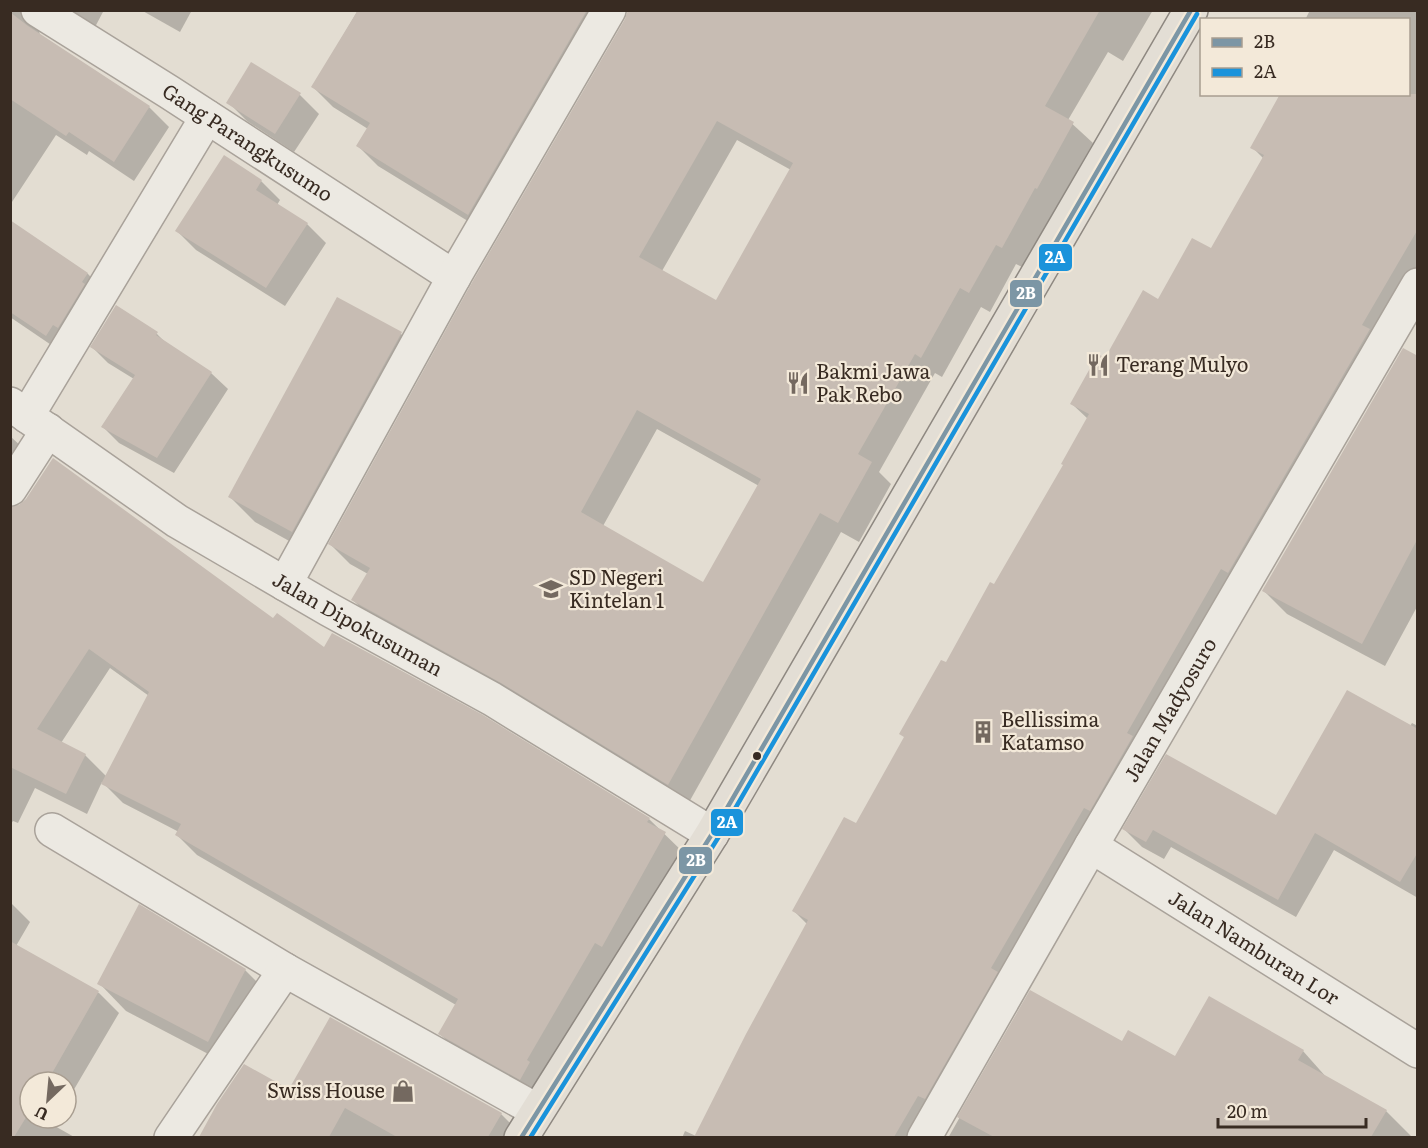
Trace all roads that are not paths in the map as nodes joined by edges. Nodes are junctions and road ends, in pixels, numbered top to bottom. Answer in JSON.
{"nodes":[{"id":1,"x":38,"y":10,"type":"edge"},
{"id":2,"x":609,"y":10,"type":"edge"},
{"id":3,"x":1191,"y":10,"type":"edge"},
{"id":4,"x":207,"y":117,"type":"junction"},
{"id":5,"x":454,"y":277,"type":"junction"},
{"id":6,"x":1418,"y":285,"type":"edge"},
{"id":7,"x":1408,"y":323,"type":"edge"},
{"id":8,"x":29,"y":416,"type":"edge"},
{"id":9,"x":10,"y":489,"type":"edge"},
{"id":10,"x":285,"y":584,"type":"junction"},
{"id":11,"x":52,"y":830,"type":"dead end"},
{"id":12,"x":712,"y":834,"type":"junction"},
{"id":13,"x":1091,"y":846,"type":"junction"},
{"id":14,"x":285,"y":970,"type":"junction"},
{"id":15,"x":1418,"y":1051,"type":"edge"},
{"id":16,"x":528,"y":1124,"type":"edge"},
{"id":17,"x":171,"y":1137,"type":"edge"},
{"id":18,"x":924,"y":1137,"type":"edge"}],
"edges":[{"from":1,"to":4,"type":"street","name":"Gang Parangkusumo"},
{"from":2,"to":5,"type":"street"},
{"from":3,"to":12,"type":"main road"},
{"from":4,"to":5,"type":"street","name":"Gang Parangkusumo"},
{"from":4,"to":8,"type":"street"},
{"from":5,"to":10,"type":"street"},
{"from":6,"to":7,"type":"street","name":"Jalan Madyosuro"},
{"from":7,"to":13,"type":"street","name":"Jalan Madyosuro"},
{"from":8,"to":9,"type":"street"},
{"from":8,"to":10,"type":"street","name":"Jalan Dipokusuman"},
{"from":10,"to":12,"type":"street","name":"Jalan Dipokusuman"},
{"from":11,"to":14,"type":"street"},
{"from":12,"to":16,"type":"main road"},
{"from":13,"to":15,"type":"street","name":"Jalan Namburan Lor"},
{"from":13,"to":18,"type":"street","name":"Jalan Madyosuro"},
{"from":14,"to":16,"type":"street"},
{"from":14,"to":17,"type":"street"}]}
